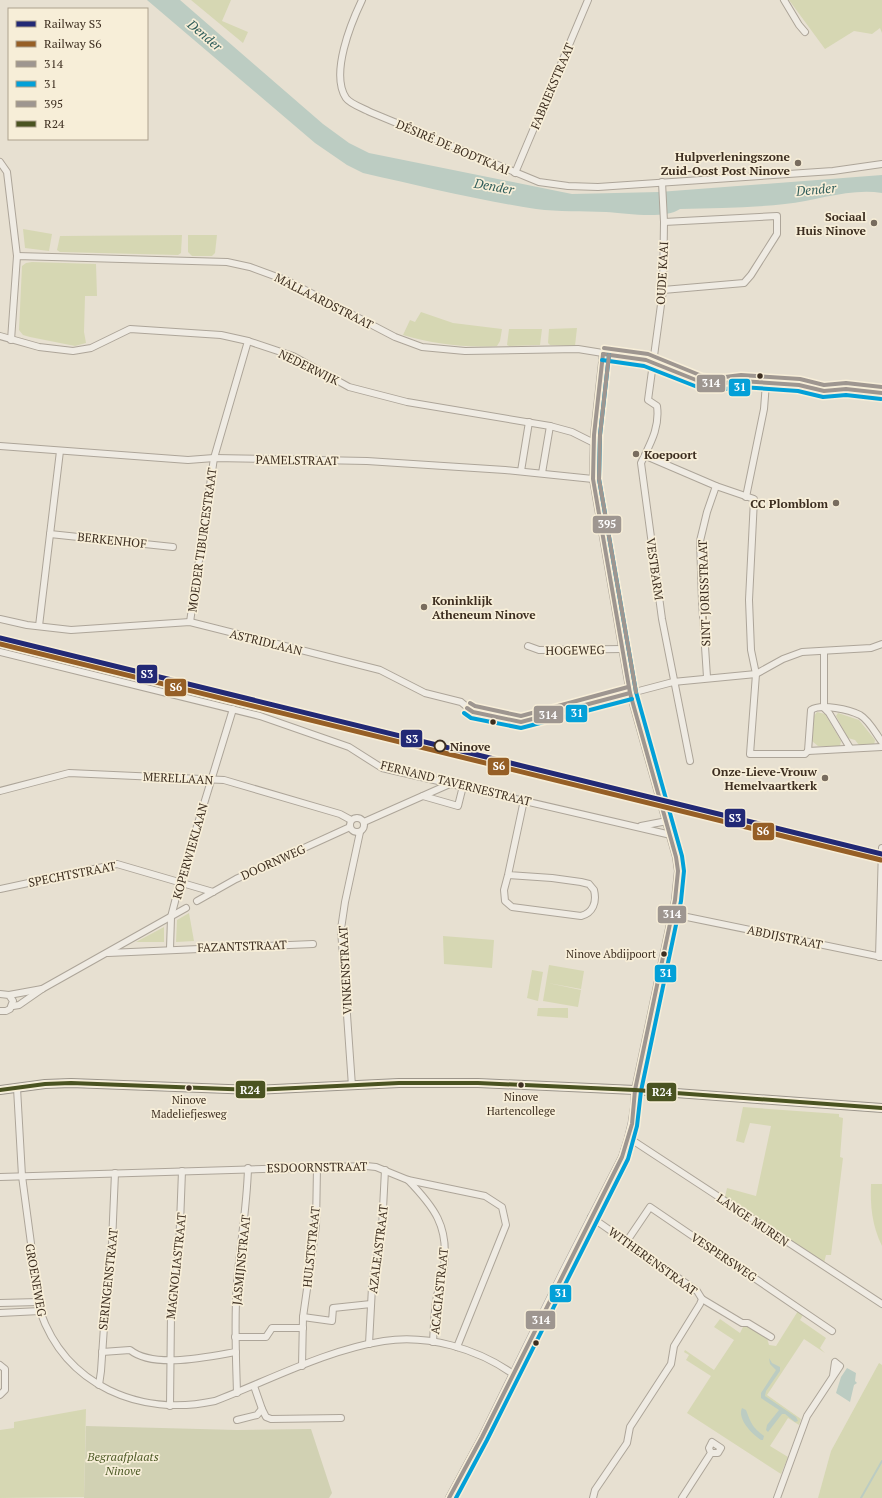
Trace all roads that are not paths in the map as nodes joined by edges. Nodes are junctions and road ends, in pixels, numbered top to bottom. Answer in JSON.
{"nodes":[{"id":1,"x":362,"y":0,"type":"edge"},
{"id":2,"x":588,"y":0,"type":"edge"},
{"id":3,"x":784,"y":0,"type":"edge"},
{"id":4,"x":806,"y":32,"type":"dead end"},
{"id":5,"x":0,"y":162,"type":"edge"},
{"id":6,"x":882,"y":164,"type":"edge"},
{"id":7,"x":515,"y":172,"type":"junction"},
{"id":8,"x":662,"y":184,"type":"junction"},
{"id":9,"x":664,"y":222,"type":"junction"},
{"id":10,"x":17,"y":256,"type":"junction"},
{"id":11,"x":663,"y":290,"type":"junction"},
{"id":12,"x":0,"y":336,"type":"edge"},
{"id":13,"x":11,"y":340,"type":"junction"},
{"id":14,"x":248,"y":341,"type":"junction"},
{"id":15,"x":603,"y":354,"type":"junction"},
{"id":16,"x":652,"y":364,"type":"junction"},
{"id":17,"x":766,"y":383,"type":"junction"},
{"id":18,"x":882,"y":392,"type":"edge"},
{"id":19,"x":529,"y":422,"type":"junction"},
{"id":20,"x":550,"y":426,"type":"junction"},
{"id":21,"x":594,"y":443,"type":"junction"},
{"id":22,"x":0,"y":446,"type":"edge"},
{"id":23,"x":60,"y":451,"type":"junction"},
{"id":24,"x":646,"y":456,"type":"junction"},
{"id":25,"x":214,"y":458,"type":"junction"},
{"id":26,"x":521,"y":471,"type":"junction"},
{"id":27,"x":542,"y":473,"type":"junction"},
{"id":28,"x":593,"y":479,"type":"junction"},
{"id":29,"x":716,"y":486,"type":"junction"},
{"id":30,"x":746,"y":497,"type":"junction"},
{"id":31,"x":50,"y":534,"type":"junction"},
{"id":32,"x":173,"y":547,"type":"dead end"},
{"id":33,"x":0,"y":619,"type":"edge"},
{"id":34,"x":190,"y":622,"type":"junction"},
{"id":35,"x":39,"y":626,"type":"junction"},
{"id":36,"x":882,"y":644,"type":"edge"},
{"id":37,"x":528,"y":646,"type":"dead end"},
{"id":38,"x":622,"y":649,"type":"junction"},
{"id":39,"x":824,"y":651,"type":"junction"},
{"id":40,"x":0,"y":652,"type":"edge"},
{"id":41,"x":756,"y":674,"type":"junction"},
{"id":42,"x":707,"y":678,"type":"junction"},
{"id":43,"x":673,"y":682,"type":"junction"},
{"id":44,"x":630,"y":693,"type":"junction"},
{"id":45,"x":824,"y":708,"type":"junction"},
{"id":46,"x":233,"y":710,"type":"junction"},
{"id":47,"x":882,"y":742,"type":"edge"},
{"id":48,"x":882,"y":747,"type":"edge"},
{"id":49,"x":850,"y":748,"type":"junction"},
{"id":50,"x":808,"y":751,"type":"junction"},
{"id":51,"x":690,"y":761,"type":"dead end"},
{"id":52,"x":211,"y":779,"type":"junction"},
{"id":53,"x":452,"y":784,"type":"junction"},
{"id":54,"x":463,"y":786,"type":"junction"},
{"id":55,"x":0,"y":791,"type":"edge"},
{"id":56,"x":423,"y":796,"type":"junction"},
{"id":57,"x":524,"y":800,"type":"junction"},
{"id":58,"x":351,"y":820,"type":"junction"},
{"id":59,"x":666,"y":821,"type":"junction"},
{"id":60,"x":364,"y":822,"type":"junction"},
{"id":61,"x":639,"y":826,"type":"junction"},
{"id":62,"x":350,"y":827,"type":"junction"},
{"id":63,"x":360,"y":832,"type":"junction"},
{"id":64,"x":671,"y":835,"type":"junction"},
{"id":65,"x":882,"y":848,"type":"edge"},
{"id":66,"x":508,"y":875,"type":"junction"},
{"id":67,"x":180,"y":882,"type":"junction"},
{"id":68,"x":0,"y":889,"type":"edge"},
{"id":69,"x":213,"y":892,"type":"junction"},
{"id":70,"x":197,"y":901,"type":"dead end"},
{"id":71,"x":186,"y":908,"type":"dead end"},
{"id":72,"x":672,"y":913,"type":"junction"},
{"id":73,"x":171,"y":917,"type":"junction"},
{"id":74,"x":313,"y":944,"type":"dead end"},
{"id":75,"x":170,"y":949,"type":"junction"},
{"id":76,"x":108,"y":953,"type":"junction"},
{"id":77,"x":881,"y":957,"type":"edge"},
{"id":78,"x":42,"y":989,"type":"junction"},
{"id":79,"x":0,"y":994,"type":"edge"},
{"id":80,"x":9,"y":995,"type":"junction"},
{"id":81,"x":13,"y":1006,"type":"junction"},
{"id":82,"x":0,"y":1012,"type":"edge"},
{"id":83,"x":352,"y":1086,"type":"junction"},
{"id":84,"x":17,"y":1088,"type":"junction"},
{"id":85,"x":0,"y":1090,"type":"edge"},
{"id":86,"x":635,"y":1090,"type":"junction"},
{"id":87,"x":882,"y":1108,"type":"edge"},
{"id":88,"x":629,"y":1138,"type":"junction"},
{"id":89,"x":316,"y":1167,"type":"junction"},
{"id":90,"x":248,"y":1168,"type":"junction"},
{"id":91,"x":385,"y":1170,"type":"junction"},
{"id":92,"x":182,"y":1172,"type":"junction"},
{"id":93,"x":115,"y":1173,"type":"junction"},
{"id":94,"x":22,"y":1176,"type":"junction"},
{"id":95,"x":0,"y":1177,"type":"edge"},
{"id":96,"x":408,"y":1180,"type":"junction"},
{"id":97,"x":591,"y":1218,"type":"junction"},
{"id":98,"x":626,"y":1241,"type":"junction"},
{"id":99,"x":702,"y":1299,"type":"junction"},
{"id":100,"x":38,"y":1302,"type":"junction"},
{"id":101,"x":0,"y":1303,"type":"edge"},
{"id":102,"x":879,"y":1303,"type":"edge"},
{"id":103,"x":371,"y":1304,"type":"junction"},
{"id":104,"x":40,"y":1311,"type":"junction"},
{"id":105,"x":0,"y":1313,"type":"edge"},
{"id":106,"x":303,"y":1317,"type":"junction"},
{"id":107,"x":302,"y":1328,"type":"junction"},
{"id":108,"x":832,"y":1331,"type":"dead end"},
{"id":109,"x":235,"y":1337,"type":"junction"},
{"id":110,"x":771,"y":1337,"type":"dead end"},
{"id":111,"x":433,"y":1342,"type":"junction"},
{"id":112,"x":369,"y":1344,"type":"junction"},
{"id":113,"x":457,"y":1347,"type":"junction"},
{"id":114,"x":102,"y":1352,"type":"junction"},
{"id":115,"x":236,"y":1352,"type":"junction"},
{"id":116,"x":169,"y":1360,"type":"junction"},
{"id":117,"x":0,"y":1365,"type":"edge"},
{"id":118,"x":302,"y":1366,"type":"junction"},
{"id":119,"x":513,"y":1374,"type":"junction"},
{"id":120,"x":833,"y":1376,"type":"dead end"},
{"id":121,"x":99,"y":1385,"type":"junction"},
{"id":122,"x":254,"y":1386,"type":"junction"},
{"id":123,"x":238,"y":1393,"type":"junction"},
{"id":124,"x":0,"y":1396,"type":"edge"},
{"id":125,"x":170,"y":1406,"type":"junction"},
{"id":126,"x":262,"y":1409,"type":"junction"},
{"id":127,"x":341,"y":1418,"type":"dead end"},
{"id":128,"x":237,"y":1420,"type":"dead end"},
{"id":129,"x":711,"y":1454,"type":"dead end"},
{"id":130,"x":449,"y":1498,"type":"edge"},
{"id":131,"x":593,"y":1498,"type":"edge"},
{"id":132,"x":682,"y":1498,"type":"edge"},
{"id":133,"x":777,"y":1498,"type":"edge"}],
"edges":[{"from":1,"to":7,"type":"street","name":"DÉSIRÉ DE BODTKAAI"},
{"from":2,"to":7,"type":"street","name":"FABRIEKSTRAAT"},
{"from":3,"to":4,"type":"street"},
{"from":5,"to":10,"type":"street"},
{"from":6,"to":8,"type":"street","name":"DÉSIRÉ DE BODTKAAI"},
{"from":7,"to":8,"type":"street","name":"DÉSIRÉ DE BODTKAAI"},
{"from":8,"to":9,"type":"street","name":"OUDE KAAI"},
{"from":9,"to":11,"type":"street","name":"OUDE KAAI"},
{"from":9,"to":11,"type":"street"},
{"from":10,"to":13,"type":"street"},
{"from":10,"to":15,"type":"street","name":"MALLAARDSTRAAT"},
{"from":11,"to":16,"type":"street","name":"OUDE KAAI"},
{"from":12,"to":13,"type":"street","name":"NEDERWIJK"},
{"from":13,"to":14,"type":"street","name":"NEDERWIJK"},
{"from":14,"to":19,"type":"street","name":"NEDERWIJK"},
{"from":14,"to":25,"type":"street","name":"MOEDER TIBURCESTRAAT"},
{"from":15,"to":16,"type":"street","name":"MALLAARDSTRAAT"},
{"from":15,"to":21,"type":"street"},
{"from":16,"to":17,"type":"street","name":"MALLAARDSTRAAT"},
{"from":16,"to":24,"type":"street","name":"OUDE KAAI"},
{"from":17,"to":18,"type":"street","name":"MALLAARDSTRAAT"},
{"from":17,"to":30,"type":"street"},
{"from":19,"to":20,"type":"street","name":"NEDERWIJK"},
{"from":19,"to":26,"type":"street"},
{"from":20,"to":21,"type":"street","name":"NEDERWIJK"},
{"from":20,"to":27,"type":"street"},
{"from":21,"to":28,"type":"street"},
{"from":22,"to":23,"type":"street","name":"PAMELSTRAAT"},
{"from":23,"to":25,"type":"street","name":"PAMELSTRAAT"},
{"from":23,"to":31,"type":"street"},
{"from":24,"to":29,"type":"street"},
{"from":24,"to":43,"type":"street","name":"VESTBARM"},
{"from":25,"to":26,"type":"street","name":"PAMELSTRAAT"},
{"from":25,"to":34,"type":"street","name":"MOEDER TIBURCESTRAAT"},
{"from":26,"to":27,"type":"street","name":"PAMELSTRAAT"},
{"from":27,"to":28,"type":"street","name":"PAMELSTRAAT"},
{"from":28,"to":38,"type":"street"},
{"from":29,"to":30,"type":"street"},
{"from":29,"to":42,"type":"street","name":"SINT-JORISSTRAAT"},
{"from":30,"to":41,"type":"street"},
{"from":31,"to":32,"type":"street","name":"BERKENHOF"},
{"from":31,"to":35,"type":"street"},
{"from":33,"to":35,"type":"street","name":"ASTRIDLAAN"},
{"from":34,"to":35,"type":"street","name":"ASTRIDLAAN"},
{"from":34,"to":44,"type":"street","name":"ASTRIDLAAN"},
{"from":36,"to":39,"type":"street"},
{"from":37,"to":38,"type":"street","name":"HOGEWEG"},
{"from":38,"to":44,"type":"street"},
{"from":39,"to":41,"type":"street"},
{"from":39,"to":45,"type":"street"},
{"from":40,"to":46,"type":"street","name":"FERNAND TAVERNESTRAAT"},
{"from":41,"to":42,"type":"street"},
{"from":41,"to":50,"type":"street"},
{"from":42,"to":43,"type":"street"},
{"from":43,"to":44,"type":"street"},
{"from":43,"to":51,"type":"street","name":"VESTBARM"},
{"from":44,"to":59,"type":"street"},
{"from":45,"to":47,"type":"street"},
{"from":45,"to":49,"type":"street"},
{"from":45,"to":50,"type":"street"},
{"from":46,"to":52,"type":"street","name":"KOPERWIEKLAAN"},
{"from":46,"to":53,"type":"street","name":"FERNAND TAVERNESTRAAT"},
{"from":48,"to":49,"type":"street"},
{"from":49,"to":50,"type":"street"},
{"from":52,"to":55,"type":"street","name":"MERELLAAN"},
{"from":52,"to":58,"type":"street","name":"MERELLAAN"},
{"from":52,"to":67,"type":"street","name":"KOPERWIEKLAAN"},
{"from":53,"to":54,"type":"street","name":"FERNAND TAVERNESTRAAT"},
{"from":53,"to":56,"type":"street"},
{"from":54,"to":56,"type":"street"},
{"from":54,"to":57,"type":"street","name":"FERNAND TAVERNESTRAAT"},
{"from":56,"to":60,"type":"street"},
{"from":57,"to":61,"type":"street","name":"FERNAND TAVERNESTRAAT"},
{"from":57,"to":66,"type":"street"},
{"from":58,"to":60,"type":"street"},
{"from":58,"to":62,"type":"street"},
{"from":59,"to":61,"type":"street","name":"FERNAND TAVERNESTRAAT"},
{"from":59,"to":64,"type":"street"},
{"from":60,"to":63,"type":"street"},
{"from":61,"to":64,"type":"street","name":"FERNAND TAVERNESTRAAT"},
{"from":62,"to":63,"type":"street"},
{"from":62,"to":69,"type":"street","name":"DOORNWEG"},
{"from":63,"to":83,"type":"street","name":"VINKENSTRAAT"},
{"from":64,"to":72,"type":"street"},
{"from":65,"to":77,"type":"street"},
{"from":66,"to":66,"type":"street"},
{"from":67,"to":68,"type":"street","name":"SPECHTSTRAAT"},
{"from":67,"to":69,"type":"street","name":"SPECHTSTRAAT"},
{"from":67,"to":73,"type":"street","name":"KOPERWIEKLAAN"},
{"from":69,"to":70,"type":"street","name":"DOORNWEG"},
{"from":71,"to":73,"type":"street"},
{"from":72,"to":77,"type":"street","name":"ABDIJSTRAAT"},
{"from":72,"to":86,"type":"street"},
{"from":73,"to":75,"type":"street","name":"KOPERWIEKLAAN"},
{"from":73,"to":76,"type":"street"},
{"from":74,"to":75,"type":"street","name":"FAZANTSTRAAT"},
{"from":75,"to":76,"type":"street"},
{"from":76,"to":78,"type":"street"},
{"from":78,"to":80,"type":"street"},
{"from":78,"to":81,"type":"street"},
{"from":79,"to":80,"type":"street"},
{"from":80,"to":81,"type":"street"},
{"from":81,"to":82,"type":"street"},
{"from":83,"to":84,"type":"main road"},
{"from":83,"to":86,"type":"main road"},
{"from":84,"to":85,"type":"main road"},
{"from":84,"to":94,"type":"street","name":"GROENEWEG"},
{"from":86,"to":87,"type":"main road"},
{"from":86,"to":88,"type":"street"},
{"from":88,"to":97,"type":"street"},
{"from":88,"to":102,"type":"street","name":"LANGE MUREN"},
{"from":89,"to":90,"type":"street","name":"ESDOORNSTRAAT"},
{"from":89,"to":91,"type":"street","name":"ESDOORNSTRAAT"},
{"from":89,"to":106,"type":"street","name":"HULSTSTRAAT"},
{"from":90,"to":92,"type":"street","name":"ESDOORNSTRAAT"},
{"from":90,"to":109,"type":"street","name":"JASMIJNSTRAAT"},
{"from":91,"to":96,"type":"street","name":"ESDOORNSTRAAT"},
{"from":91,"to":103,"type":"street","name":"AZALEASTRAAT"},
{"from":92,"to":93,"type":"street","name":"ESDOORNSTRAAT"},
{"from":92,"to":116,"type":"street","name":"MAGNOLIASTRAAT"},
{"from":93,"to":94,"type":"street","name":"ESDOORNSTRAAT"},
{"from":93,"to":114,"type":"street","name":"SERINGENSTRAAT"},
{"from":94,"to":95,"type":"street","name":"ESDOORNSTRAAT"},
{"from":94,"to":100,"type":"street","name":"GROENEWEG"},
{"from":96,"to":111,"type":"street","name":"ACACIASTRAAT"},
{"from":96,"to":113,"type":"street","name":"ESDOORNSTRAAT"},
{"from":97,"to":98,"type":"street","name":"WITHERENSTRAAT"},
{"from":97,"to":119,"type":"street"},
{"from":98,"to":99,"type":"street","name":"WITHERENSTRAAT"},
{"from":98,"to":108,"type":"street","name":"VESPERSWEG"},
{"from":99,"to":110,"type":"street"},
{"from":99,"to":131,"type":"street","name":"WITHERENSTRAAT"},
{"from":100,"to":101,"type":"street"},
{"from":100,"to":104,"type":"street","name":"GROENEWEG"},
{"from":103,"to":106,"type":"street","name":"AZALEASTRAAT"},
{"from":103,"to":112,"type":"street","name":"AZALEASTRAAT"},
{"from":104,"to":105,"type":"street"},
{"from":104,"to":121,"type":"street","name":"GROENEWEG"},
{"from":106,"to":107,"type":"street","name":"HULSTSTRAAT"},
{"from":107,"to":109,"type":"street"},
{"from":107,"to":118,"type":"street","name":"HULSTSTRAAT"},
{"from":109,"to":115,"type":"street","name":"JASMIJNSTRAAT"},
{"from":111,"to":112,"type":"street","name":"GROENEWEG"},
{"from":111,"to":113,"type":"street","name":"GROENEWEG"},
{"from":112,"to":118,"type":"street","name":"GROENEWEG"},
{"from":113,"to":119,"type":"street","name":"GROENEWEG"},
{"from":114,"to":116,"type":"street"},
{"from":114,"to":121,"type":"street","name":"SERINGENSTRAAT"},
{"from":115,"to":116,"type":"street"},
{"from":115,"to":123,"type":"street","name":"JASMIJNSTRAAT"},
{"from":116,"to":125,"type":"street","name":"MAGNOLIASTRAAT"},
{"from":117,"to":124,"type":"street"},
{"from":118,"to":122,"type":"street","name":"GROENEWEG"},
{"from":119,"to":130,"type":"street"},
{"from":120,"to":133,"type":"street"},
{"from":121,"to":125,"type":"street","name":"GROENEWEG"},
{"from":122,"to":123,"type":"street","name":"GROENEWEG"},
{"from":122,"to":126,"type":"street"},
{"from":123,"to":125,"type":"street","name":"GROENEWEG"},
{"from":126,"to":127,"type":"street"},
{"from":126,"to":128,"type":"street"},
{"from":129,"to":132,"type":"street"}]}
